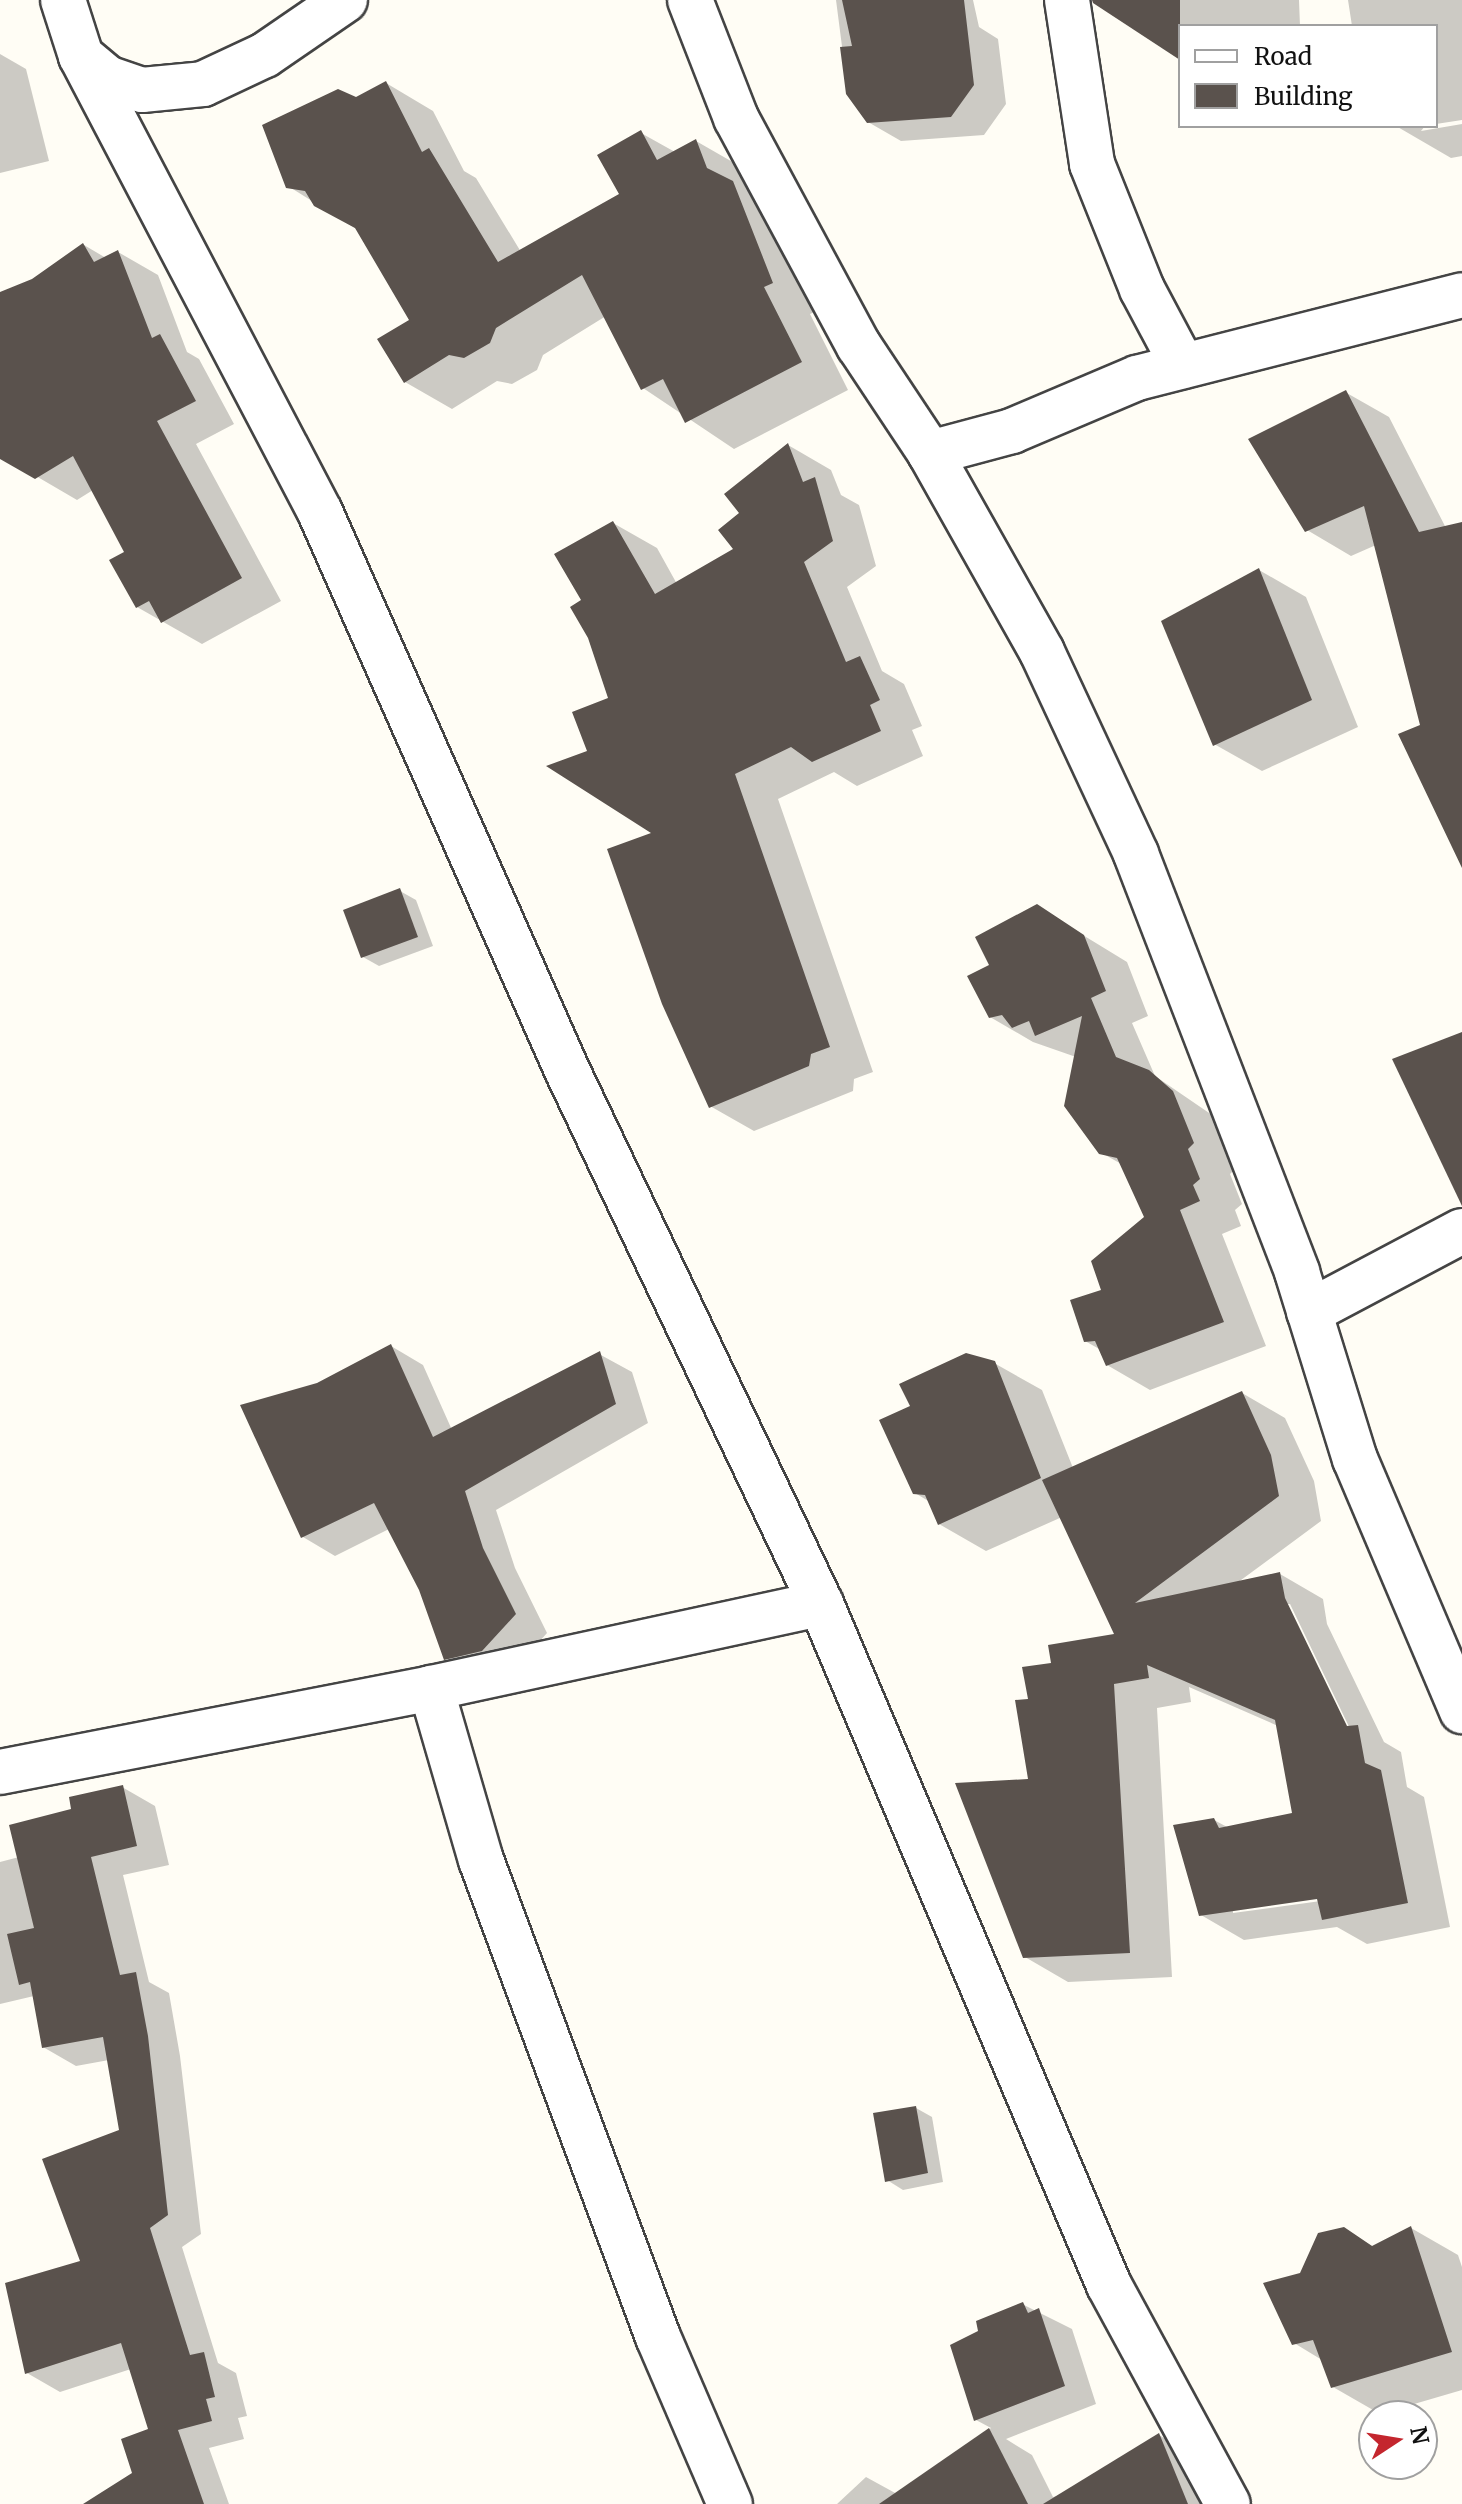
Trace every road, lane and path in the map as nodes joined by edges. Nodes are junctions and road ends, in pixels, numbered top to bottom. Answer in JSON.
{"nodes":[{"id":1,"x":63,"y":0,"type":"edge"},
{"id":2,"x":345,"y":0,"type":"edge"},
{"id":3,"x":690,"y":0,"type":"edge"},
{"id":4,"x":1067,"y":0,"type":"edge"},
{"id":5,"x":81,"y":56,"type":"junction"},
{"id":6,"x":1462,"y":295,"type":"edge"},
{"id":7,"x":1183,"y":366,"type":"junction"},
{"id":8,"x":930,"y":453,"type":"junction"},
{"id":9,"x":1462,"y":1231,"type":"edge"},
{"id":10,"x":1309,"y":1312,"type":"junction"},
{"id":11,"x":821,"y":1604,"type":"junction"},
{"id":12,"x":431,"y":1688,"type":"junction"},
{"id":13,"x":1462,"y":1711,"type":"edge"},
{"id":14,"x":0,"y":1772,"type":"edge"},
{"id":15,"x":730,"y":2504,"type":"edge"},
{"id":16,"x":1228,"y":2504,"type":"edge"}],
"edges":[{"from":1,"to":5,"type":"street"},
{"from":2,"to":5,"type":"street"},
{"from":3,"to":8,"type":"street"},
{"from":4,"to":7,"type":"street"},
{"from":5,"to":11,"type":"street"},
{"from":6,"to":7,"type":"street"},
{"from":7,"to":8,"type":"street"},
{"from":8,"to":10,"type":"street"},
{"from":9,"to":10,"type":"street"},
{"from":10,"to":13,"type":"street"},
{"from":11,"to":12,"type":"street"},
{"from":11,"to":16,"type":"street"},
{"from":12,"to":14,"type":"street"},
{"from":12,"to":15,"type":"street"}]}
